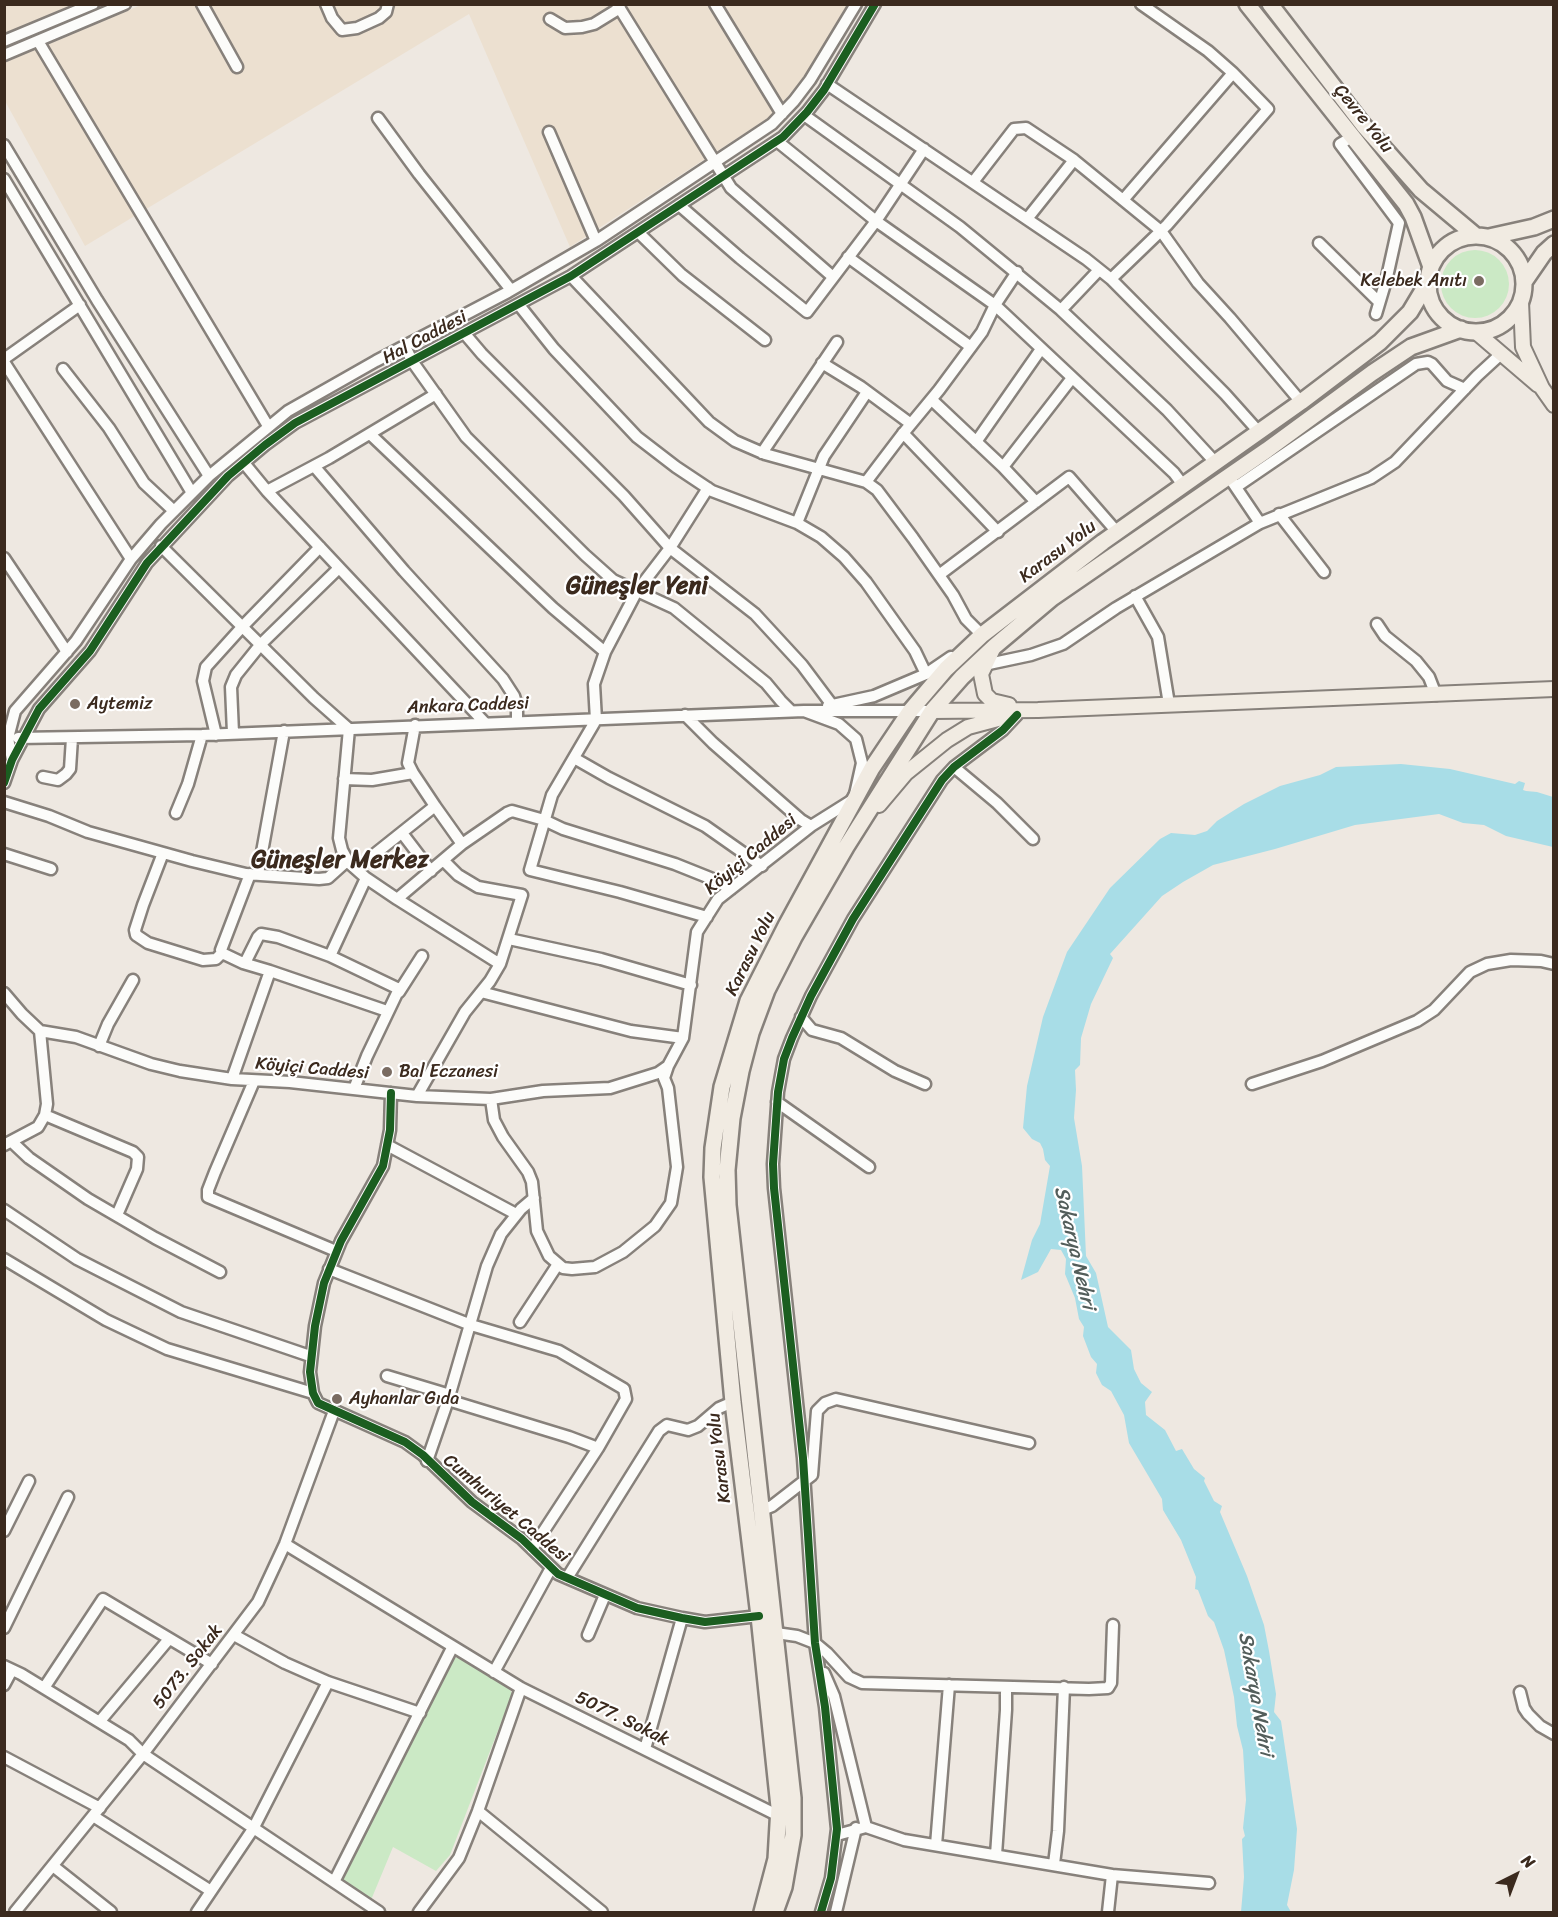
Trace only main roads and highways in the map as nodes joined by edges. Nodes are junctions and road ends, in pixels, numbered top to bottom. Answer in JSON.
{"nodes":[{"id":1,"x":1247,"y":4,"type":"edge"},
{"id":2,"x":1270,"y":4,"type":"edge"},
{"id":3,"x":1554,"y":219,"type":"edge"},
{"id":4,"x":1482,"y":236,"type":"junction"},
{"id":5,"x":1554,"y":244,"type":"edge"},
{"id":6,"x":1430,"y":275,"type":"junction"},
{"id":7,"x":1524,"y":282,"type":"junction"},
{"id":8,"x":1521,"y":302,"type":"junction"},
{"id":9,"x":1468,"y":330,"type":"junction"},
{"id":10,"x":1542,"y":388,"type":"junction"},
{"id":11,"x":1554,"y":405,"type":"edge"},
{"id":12,"x":995,"y":646,"type":"junction"},
{"id":13,"x":1554,"y":689,"type":"edge"},
{"id":14,"x":1038,"y":710,"type":"junction"},
{"id":15,"x":932,"y":711,"type":"junction"},
{"id":16,"x":846,"y":847,"type":"junction"},
{"id":17,"x":762,"y":1912,"type":"edge"},
{"id":18,"x":775,"y":1912,"type":"edge"}],
"edges":[{"from":1,"to":6,"type":"highway","name":"Çevre Yolu"},
{"from":2,"to":4,"type":"highway","name":"Çevre Yolu"},
{"from":3,"to":4,"type":"highway"},
{"from":4,"to":6,"type":"highway"},
{"from":4,"to":7,"type":"highway"},
{"from":5,"to":7,"type":"highway"},
{"from":6,"to":9,"type":"highway"},
{"from":6,"to":17,"type":"highway","name":"Karasu Yolu"},
{"from":7,"to":8,"type":"highway"},
{"from":8,"to":9,"type":"highway"},
{"from":8,"to":10,"type":"main road"},
{"from":9,"to":10,"type":"main road"},
{"from":9,"to":12,"type":"highway","name":"Karasu Yolu"},
{"from":10,"to":11,"type":"main road"},
{"from":12,"to":14,"type":"main road"},
{"from":12,"to":15,"type":"highway","name":"Karasu Yolu"},
{"from":13,"to":14,"type":"main road"},
{"from":14,"to":15,"type":"main road"},
{"from":14,"to":16,"type":"main road"},
{"from":15,"to":16,"type":"highway","name":"Karasu Yolu"},
{"from":16,"to":18,"type":"highway","name":"Karasu Yolu"}]}
